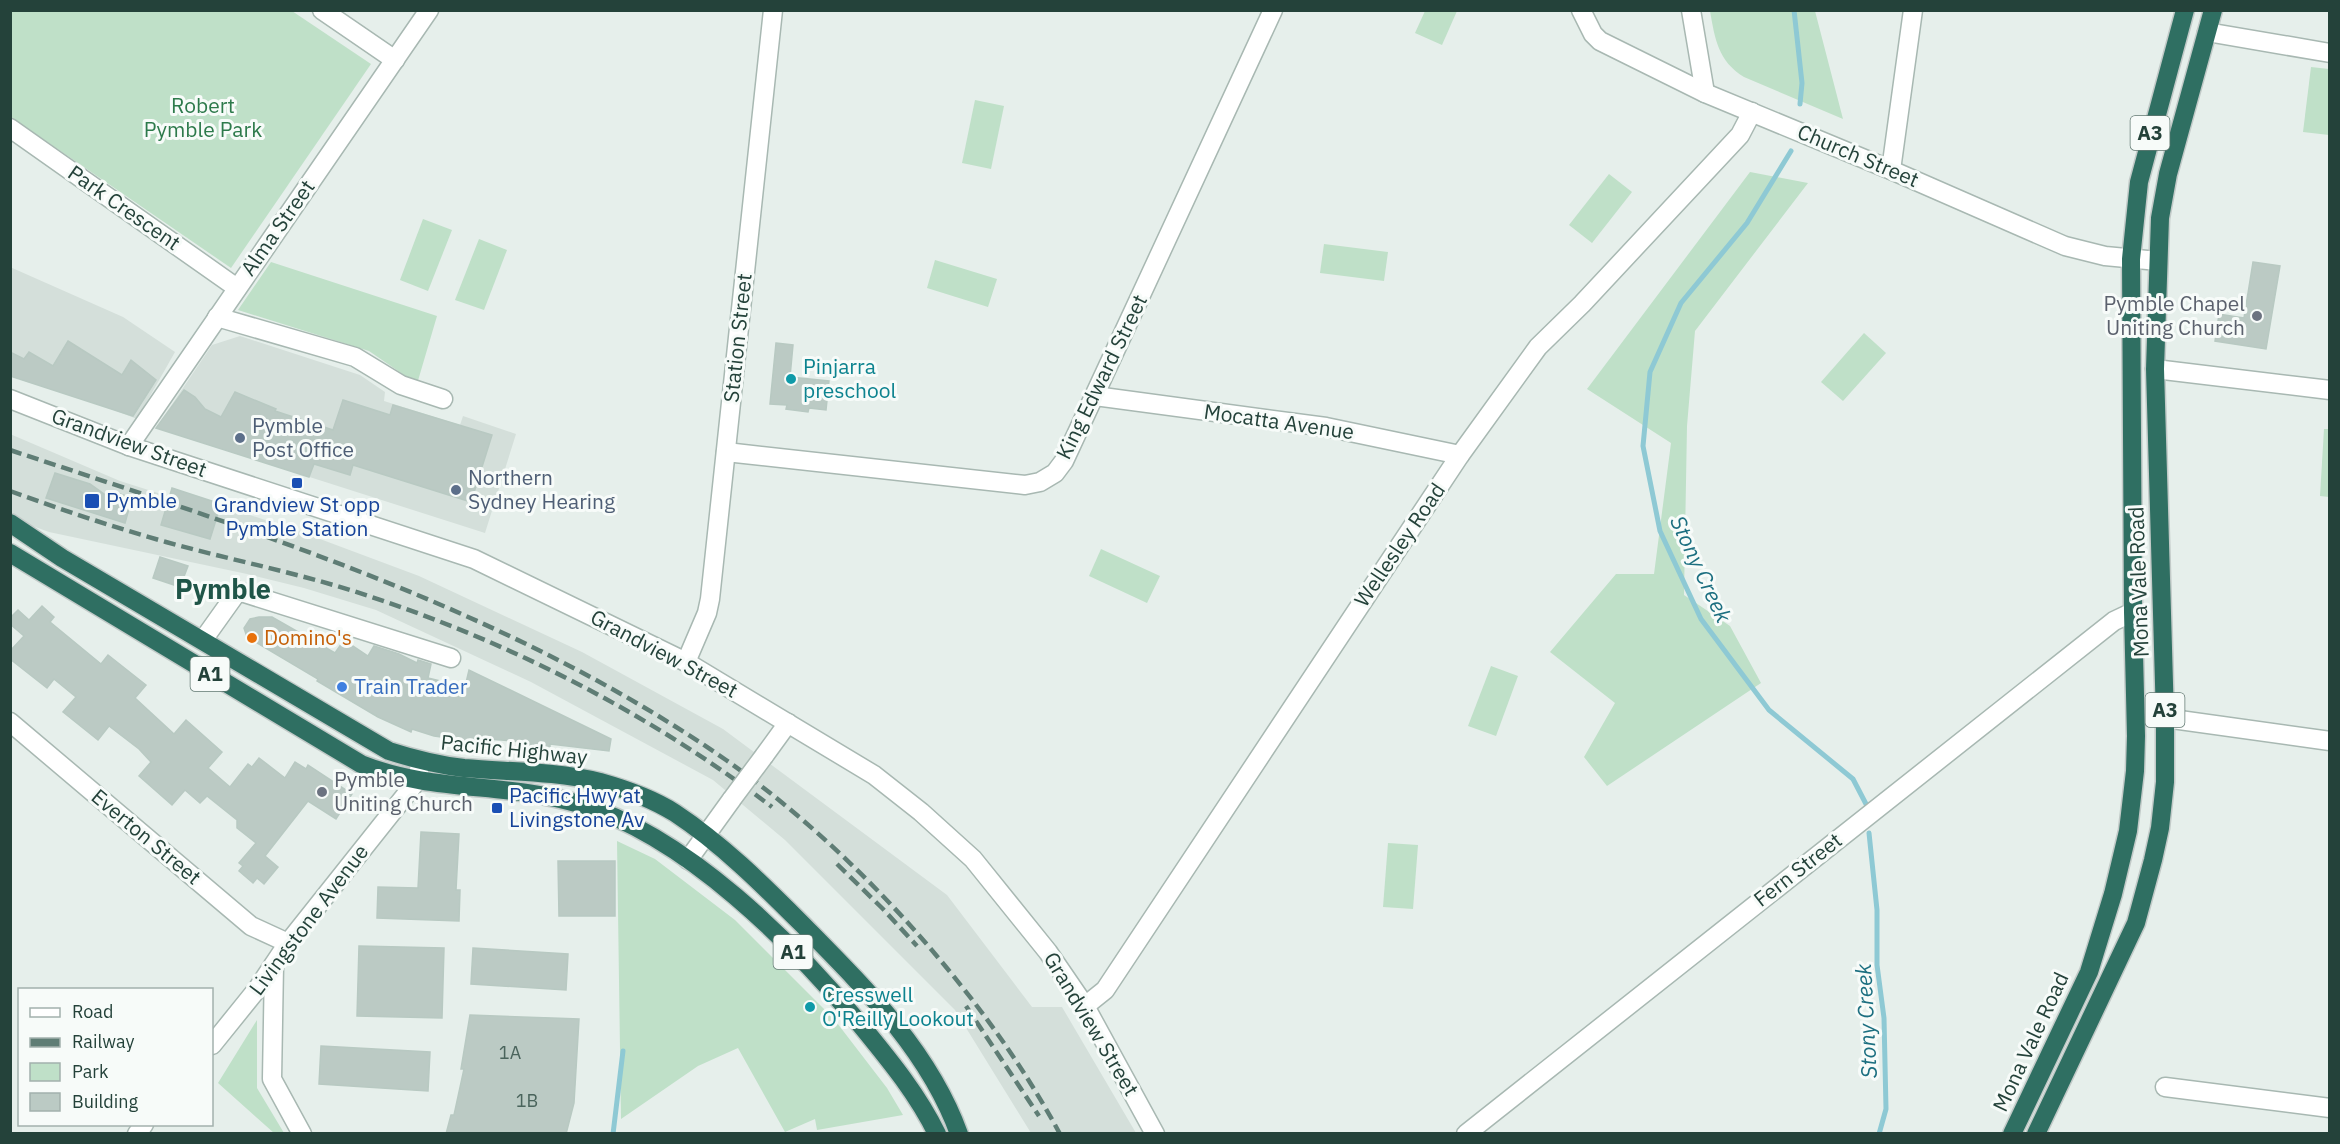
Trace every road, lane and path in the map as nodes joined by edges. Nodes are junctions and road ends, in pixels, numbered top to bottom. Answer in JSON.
{"nodes":[{"id":1,"x":322,"y":10,"type":"edge"},
{"id":2,"x":429,"y":10,"type":"edge"},
{"id":3,"x":772,"y":10,"type":"edge"},
{"id":4,"x":1273,"y":10,"type":"edge"},
{"id":5,"x":1581,"y":10,"type":"edge"},
{"id":6,"x":1691,"y":10,"type":"edge"},
{"id":7,"x":1913,"y":10,"type":"edge"},
{"id":8,"x":2185,"y":10,"type":"edge"},
{"id":9,"x":2213,"y":10,"type":"edge"},
{"id":10,"x":2207,"y":32,"type":"junction"},
{"id":11,"x":2330,"y":52,"type":"edge"},
{"id":12,"x":395,"y":60,"type":"junction"},
{"id":13,"x":1705,"y":93,"type":"junction"},
{"id":14,"x":1752,"y":112,"type":"junction"},
{"id":15,"x":10,"y":128,"type":"edge"},
{"id":16,"x":1891,"y":170,"type":"junction"},
{"id":17,"x":2131,"y":259,"type":"junction"},
{"id":18,"x":2157,"y":261,"type":"junction"},
{"id":19,"x":237,"y":288,"type":"junction"},
{"id":20,"x":217,"y":317,"type":"junction"},
{"id":21,"x":2155,"y":369,"type":"junction"},
{"id":22,"x":2330,"y":390,"type":"edge"},
{"id":23,"x":1095,"y":396,"type":"junction"},
{"id":24,"x":10,"y":399,"type":"edge"},
{"id":25,"x":443,"y":399,"type":"dead end"},
{"id":26,"x":129,"y":446,"type":"junction"},
{"id":27,"x":726,"y":452,"type":"junction"},
{"id":28,"x":1460,"y":455,"type":"junction"},
{"id":29,"x":10,"y":523,"type":"edge"},
{"id":30,"x":10,"y":553,"type":"edge"},
{"id":31,"x":2133,"y":612,"type":"junction"},
{"id":32,"x":203,"y":640,"type":"junction"},
{"id":33,"x":451,"y":658,"type":"dead end"},
{"id":34,"x":686,"y":662,"type":"junction"},
{"id":35,"x":2166,"y":718,"type":"junction"},
{"id":36,"x":10,"y":722,"type":"edge"},
{"id":37,"x":788,"y":723,"type":"junction"},
{"id":38,"x":2330,"y":741,"type":"edge"},
{"id":39,"x":421,"y":762,"type":"junction"},
{"id":40,"x":416,"y":782,"type":"junction"},
{"id":41,"x":705,"y":834,"type":"junction"},
{"id":42,"x":688,"y":860,"type":"junction"},
{"id":43,"x":288,"y":943,"type":"junction"},
{"id":44,"x":274,"y":965,"type":"junction"},
{"id":45,"x":1085,"y":1006,"type":"junction"},
{"id":46,"x":213,"y":1044,"type":"edge"},
{"id":47,"x":2165,"y":1087,"type":"dead end"},
{"id":48,"x":2330,"y":1108,"type":"edge"},
{"id":49,"x":302,"y":1134,"type":"edge"},
{"id":50,"x":937,"y":1134,"type":"edge"},
{"id":51,"x":959,"y":1134,"type":"edge"},
{"id":52,"x":1155,"y":1134,"type":"edge"},
{"id":53,"x":1466,"y":1134,"type":"edge"},
{"id":54,"x":2012,"y":1134,"type":"edge"},
{"id":55,"x":2036,"y":1134,"type":"edge"}],
"edges":[{"from":1,"to":12,"type":"street"},
{"from":2,"to":12,"type":"street","name":"Alma Street"},
{"from":3,"to":27,"type":"street","name":"Station Street"},
{"from":4,"to":23,"type":"street","name":"King Edward Street"},
{"from":5,"to":13,"type":"street","name":"Church Street"},
{"from":6,"to":13,"type":"street"},
{"from":7,"to":16,"type":"street"},
{"from":8,"to":17,"type":"highway","name":"Mona Vale Road","number":"A3"},
{"from":9,"to":10,"type":"highway","name":"Mona Vale Road","number":"A3"},
{"from":10,"to":11,"type":"street"},
{"from":10,"to":18,"type":"highway","name":"Mona Vale Road","number":"A3"},
{"from":12,"to":19,"type":"street","name":"Alma Street"},
{"from":13,"to":14,"type":"street","name":"Church Street"},
{"from":14,"to":16,"type":"street","name":"Church Street"},
{"from":14,"to":28,"type":"street","name":"Wellesley Road"},
{"from":15,"to":19,"type":"street","name":"Park Crescent"},
{"from":16,"to":17,"type":"street","name":"Church Street"},
{"from":17,"to":18,"type":"street","name":"Church Street"},
{"from":17,"to":31,"type":"highway","name":"Mona Vale Road","number":"A3"},
{"from":18,"to":21,"type":"highway","name":"Mona Vale Road","number":"A3"},
{"from":19,"to":20,"type":"street","name":"Alma Street"},
{"from":20,"to":25,"type":"street"},
{"from":20,"to":26,"type":"street","name":"Alma Street"},
{"from":21,"to":22,"type":"street"},
{"from":21,"to":35,"type":"highway","name":"Mona Vale Road","number":"A3"},
{"from":23,"to":27,"type":"street","name":"King Edward Street"},
{"from":23,"to":28,"type":"street","name":"Mocatta Avenue"},
{"from":24,"to":26,"type":"street","name":"Grandview Street"},
{"from":26,"to":34,"type":"street","name":"Grandview Street"},
{"from":27,"to":34,"type":"street","name":"Station Street"},
{"from":28,"to":45,"type":"street","name":"Wellesley Road"},
{"from":29,"to":32,"type":"highway","name":"Pacific Highway","number":"A1"},
{"from":30,"to":40,"type":"highway","name":"Pacific Highway","number":"A1"},
{"from":31,"to":53,"type":"street","name":"Fern Street"},
{"from":31,"to":54,"type":"highway","name":"Mona Vale Road","number":"A3"},
{"from":32,"to":33,"type":"street"},
{"from":32,"to":39,"type":"highway","name":"Pacific Highway","number":"A1"},
{"from":34,"to":37,"type":"street","name":"Grandview Street"},
{"from":35,"to":38,"type":"street"},
{"from":35,"to":55,"type":"highway","name":"Mona Vale Road","number":"A3"},
{"from":36,"to":43,"type":"street","name":"Everton Street"},
{"from":37,"to":41,"type":"street","bridge":true},
{"from":37,"to":45,"type":"street","name":"Grandview Street"},
{"from":39,"to":40,"type":"street","name":"Livingstone Avenue"},
{"from":39,"to":41,"type":"highway","name":"Pacific Highway","number":"A1"},
{"from":40,"to":42,"type":"highway","name":"Pacific Highway","number":"A1"},
{"from":40,"to":43,"type":"street","name":"Livingstone Avenue"},
{"from":41,"to":42,"type":"street"},
{"from":41,"to":51,"type":"highway","name":"Pacific Highway","number":"A1"},
{"from":42,"to":50,"type":"highway","name":"Pacific Highway","number":"A1"},
{"from":43,"to":44,"type":"street","name":"Livingstone Avenue"},
{"from":44,"to":46,"type":"street","name":"Livingstone Avenue"},
{"from":44,"to":49,"type":"street"},
{"from":45,"to":52,"type":"street","name":"Grandview Street"},
{"from":47,"to":48,"type":"street"}]}
